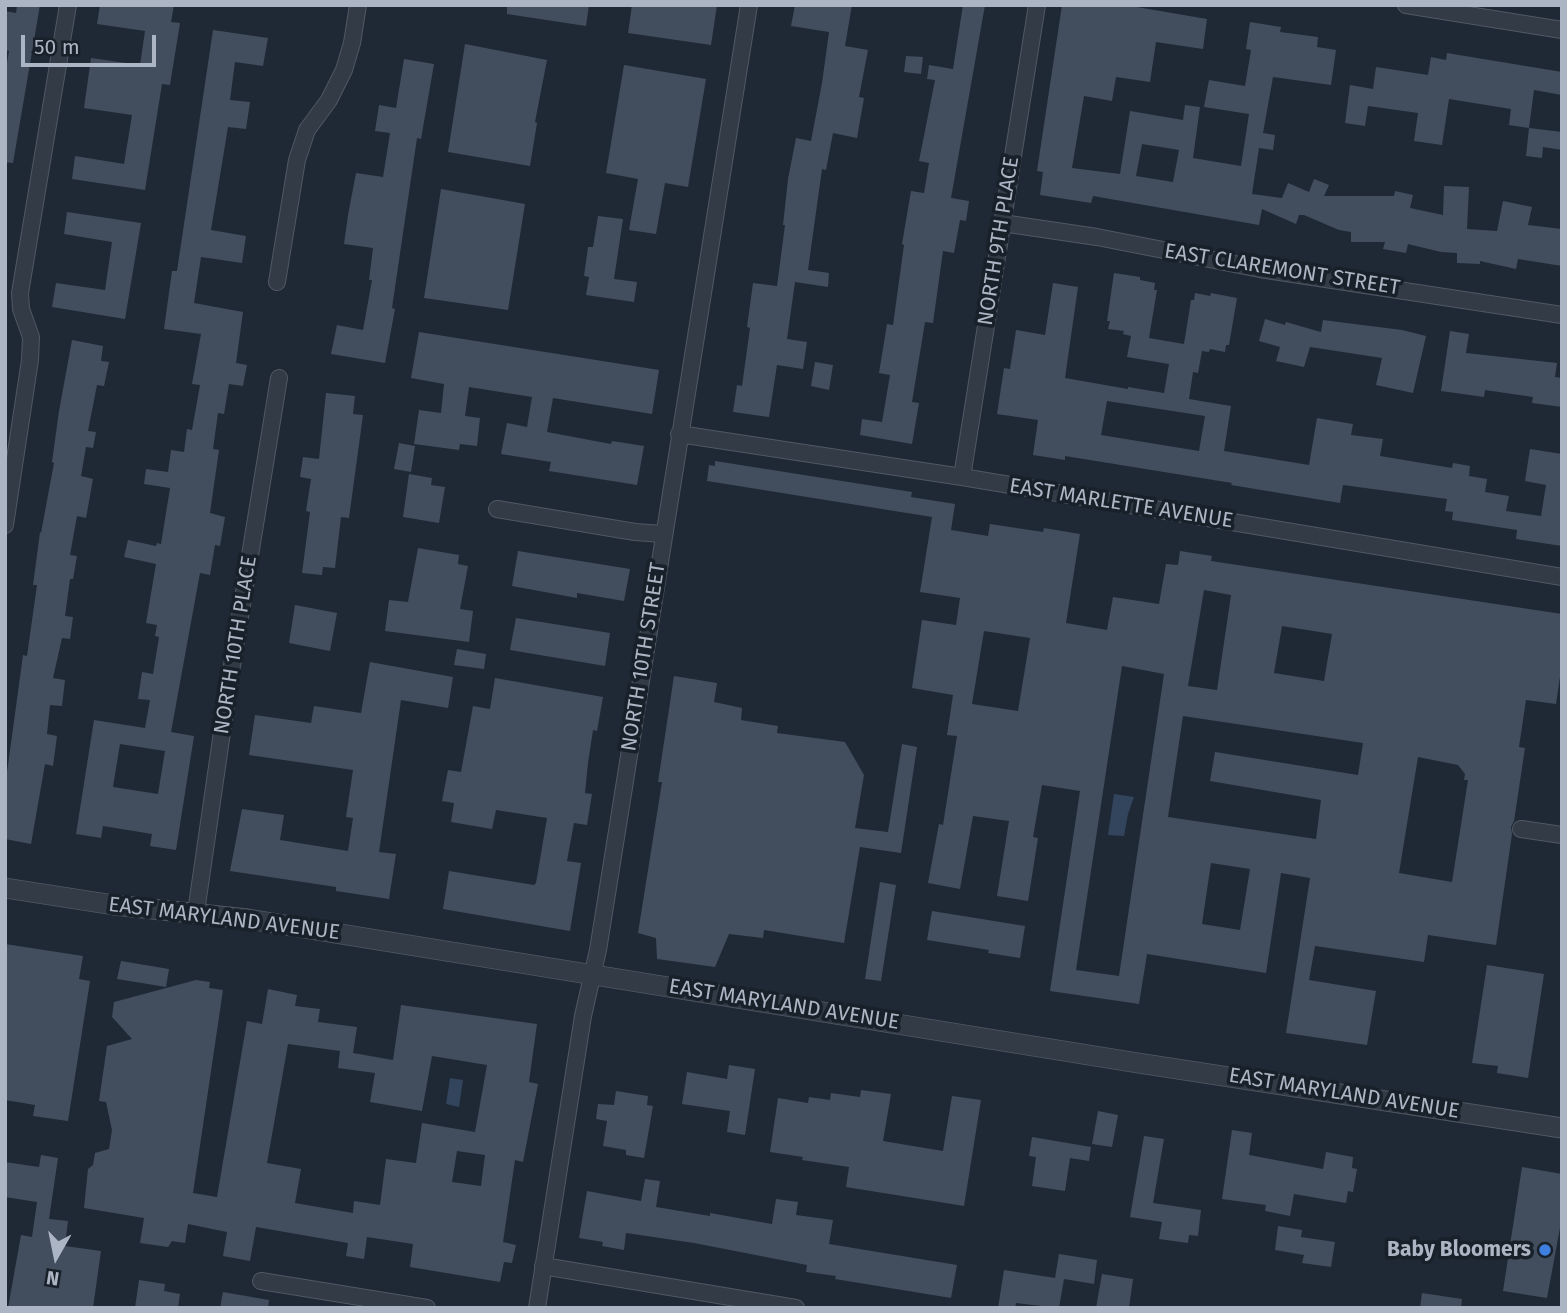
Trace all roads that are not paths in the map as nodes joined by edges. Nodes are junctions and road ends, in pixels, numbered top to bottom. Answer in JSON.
{"nodes":[{"id":1,"x":68,"y":5,"type":"edge"},
{"id":2,"x":358,"y":5,"type":"edge"},
{"id":3,"x":749,"y":5,"type":"edge"},
{"id":4,"x":1037,"y":5,"type":"edge"},
{"id":5,"x":1406,"y":5,"type":"edge"},
{"id":6,"x":1562,"y":30,"type":"edge"},
{"id":7,"x":1002,"y":223,"type":"junction"},
{"id":8,"x":277,"y":282,"type":"dead end"},
{"id":9,"x":1562,"y":315,"type":"edge"},
{"id":10,"x":279,"y":378,"type":"dead end"},
{"id":11,"x":679,"y":434,"type":"junction"},
{"id":12,"x":12,"y":436,"type":"edge"},
{"id":13,"x":962,"y":477,"type":"junction"},
{"id":14,"x":497,"y":509,"type":"dead end"},
{"id":15,"x":5,"y":525,"type":"edge"},
{"id":16,"x":663,"y":534,"type":"junction"},
{"id":17,"x":1562,"y":577,"type":"edge"},
{"id":18,"x":1521,"y":829,"type":"dead end"},
{"id":19,"x":1562,"y":835,"type":"edge"},
{"id":20,"x":5,"y":888,"type":"edge"},
{"id":21,"x":196,"y":912,"type":"junction"},
{"id":22,"x":592,"y":975,"type":"junction"},
{"id":23,"x":1562,"y":1128,"type":"edge"},
{"id":24,"x":544,"y":1266,"type":"junction"},
{"id":25,"x":261,"y":1281,"type":"dead end"},
{"id":26,"x":427,"y":1308,"type":"edge"},
{"id":27,"x":537,"y":1308,"type":"edge"},
{"id":28,"x":796,"y":1308,"type":"edge"}],
"edges":[{"from":1,"to":12,"type":"street"},
{"from":2,"to":8,"type":"street"},
{"from":3,"to":11,"type":"street","name":"NORTH 10TH STREET"},
{"from":4,"to":7,"type":"street","name":"NORTH 9TH PLACE"},
{"from":5,"to":6,"type":"street"},
{"from":7,"to":9,"type":"street","name":"EAST CLAREMONT STREET"},
{"from":7,"to":13,"type":"street","name":"NORTH 9TH PLACE"},
{"from":10,"to":21,"type":"street","name":"NORTH 10TH PLACE"},
{"from":11,"to":13,"type":"street","name":"EAST MARLETTE AVENUE"},
{"from":11,"to":16,"type":"street","name":"NORTH 10TH STREET"},
{"from":12,"to":15,"type":"street"},
{"from":13,"to":17,"type":"street","name":"EAST MARLETTE AVENUE"},
{"from":14,"to":16,"type":"street"},
{"from":16,"to":22,"type":"street","name":"NORTH 10TH STREET"},
{"from":18,"to":19,"type":"street"},
{"from":20,"to":21,"type":"street","name":"EAST MARYLAND AVENUE"},
{"from":21,"to":22,"type":"street","name":"EAST MARYLAND AVENUE"},
{"from":22,"to":23,"type":"street","name":"EAST MARYLAND AVENUE"},
{"from":22,"to":24,"type":"street","name":"NORTH 10TH STREET"},
{"from":24,"to":27,"type":"street","name":"NORTH 10TH STREET"},
{"from":24,"to":28,"type":"street"},
{"from":25,"to":26,"type":"street"}]}
